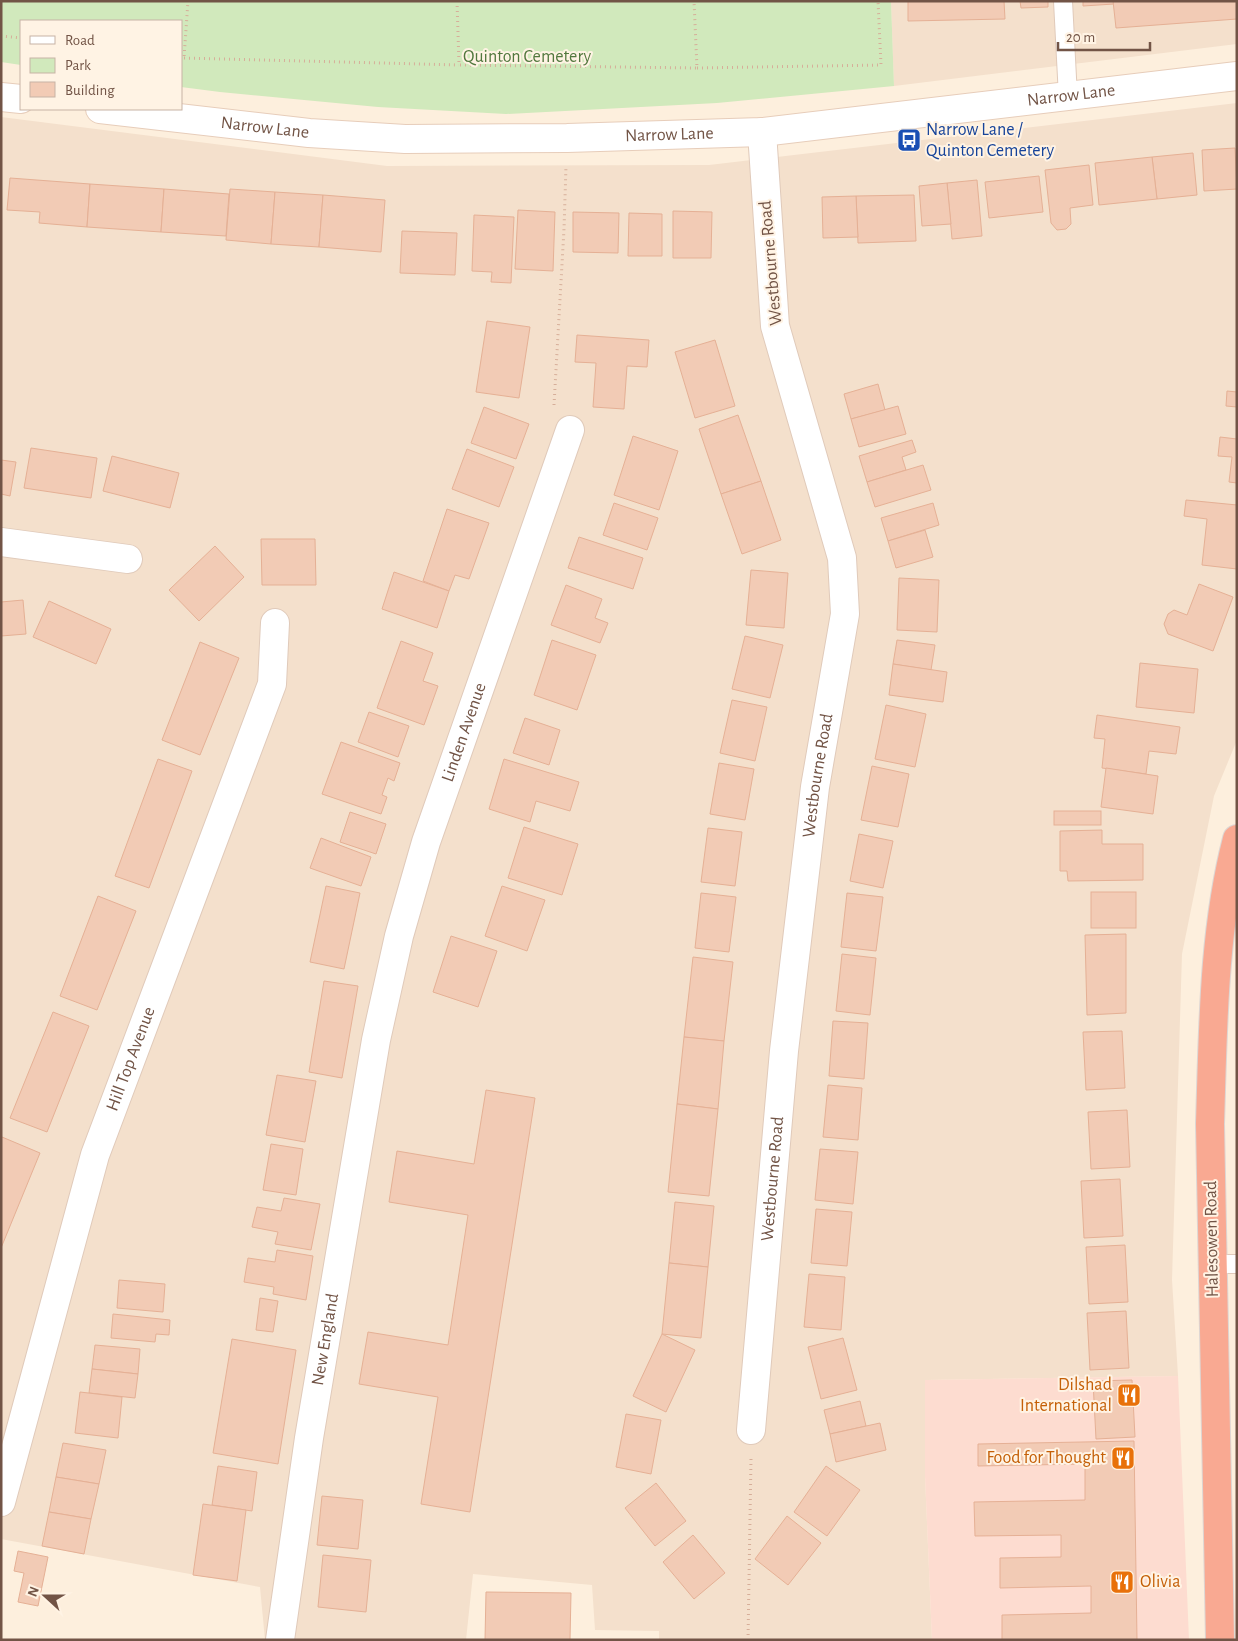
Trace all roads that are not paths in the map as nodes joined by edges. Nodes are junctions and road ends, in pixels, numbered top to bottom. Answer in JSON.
{"nodes":[{"id":1,"x":1063,"y":1,"type":"edge"},
{"id":2,"x":1237,"y":76,"type":"edge"},
{"id":3,"x":1,"y":97,"type":"edge"},
{"id":4,"x":1068,"y":97,"type":"junction"},
{"id":5,"x":20,"y":99,"type":"edge"},
{"id":6,"x":109,"y":110,"type":"edge"},
{"id":7,"x":762,"y":132,"type":"junction"},
{"id":8,"x":570,"y":430,"type":"road end"},
{"id":9,"x":1,"y":542,"type":"edge"},
{"id":10,"x":128,"y":559,"type":"dead end"},
{"id":11,"x":275,"y":623,"type":"dead end"},
{"id":12,"x":1237,"y":839,"type":"edge"},
{"id":13,"x":376,"y":1040,"type":"joint"},
{"id":14,"x":1225,"y":1264,"type":"edge"},
{"id":15,"x":751,"y":1430,"type":"road end"},
{"id":16,"x":1,"y":1502,"type":"edge"},
{"id":17,"x":280,"y":1640,"type":"edge"},
{"id":18,"x":1220,"y":1640,"type":"edge"}],
"edges":[{"from":1,"to":4,"type":"lane"},
{"from":2,"to":4,"type":"street","name":"Narrow Lane"},
{"from":3,"to":5,"type":"street"},
{"from":4,"to":7,"type":"street","name":"Narrow Lane"},
{"from":6,"to":7,"type":"street","name":"Narrow Lane"},
{"from":7,"to":15,"type":"street","name":"Westbourne Road"},
{"from":8,"to":13,"type":"street","name":"Linden Avenue"},
{"from":9,"to":10,"type":"street"},
{"from":11,"to":16,"type":"street","name":"Hill Top Avenue"},
{"from":12,"to":14,"type":"highway","name":"Halesowen Road"},
{"from":13,"to":17,"type":"street","name":"New England"},
{"from":14,"to":18,"type":"highway","name":"Halesowen Road"}]}
